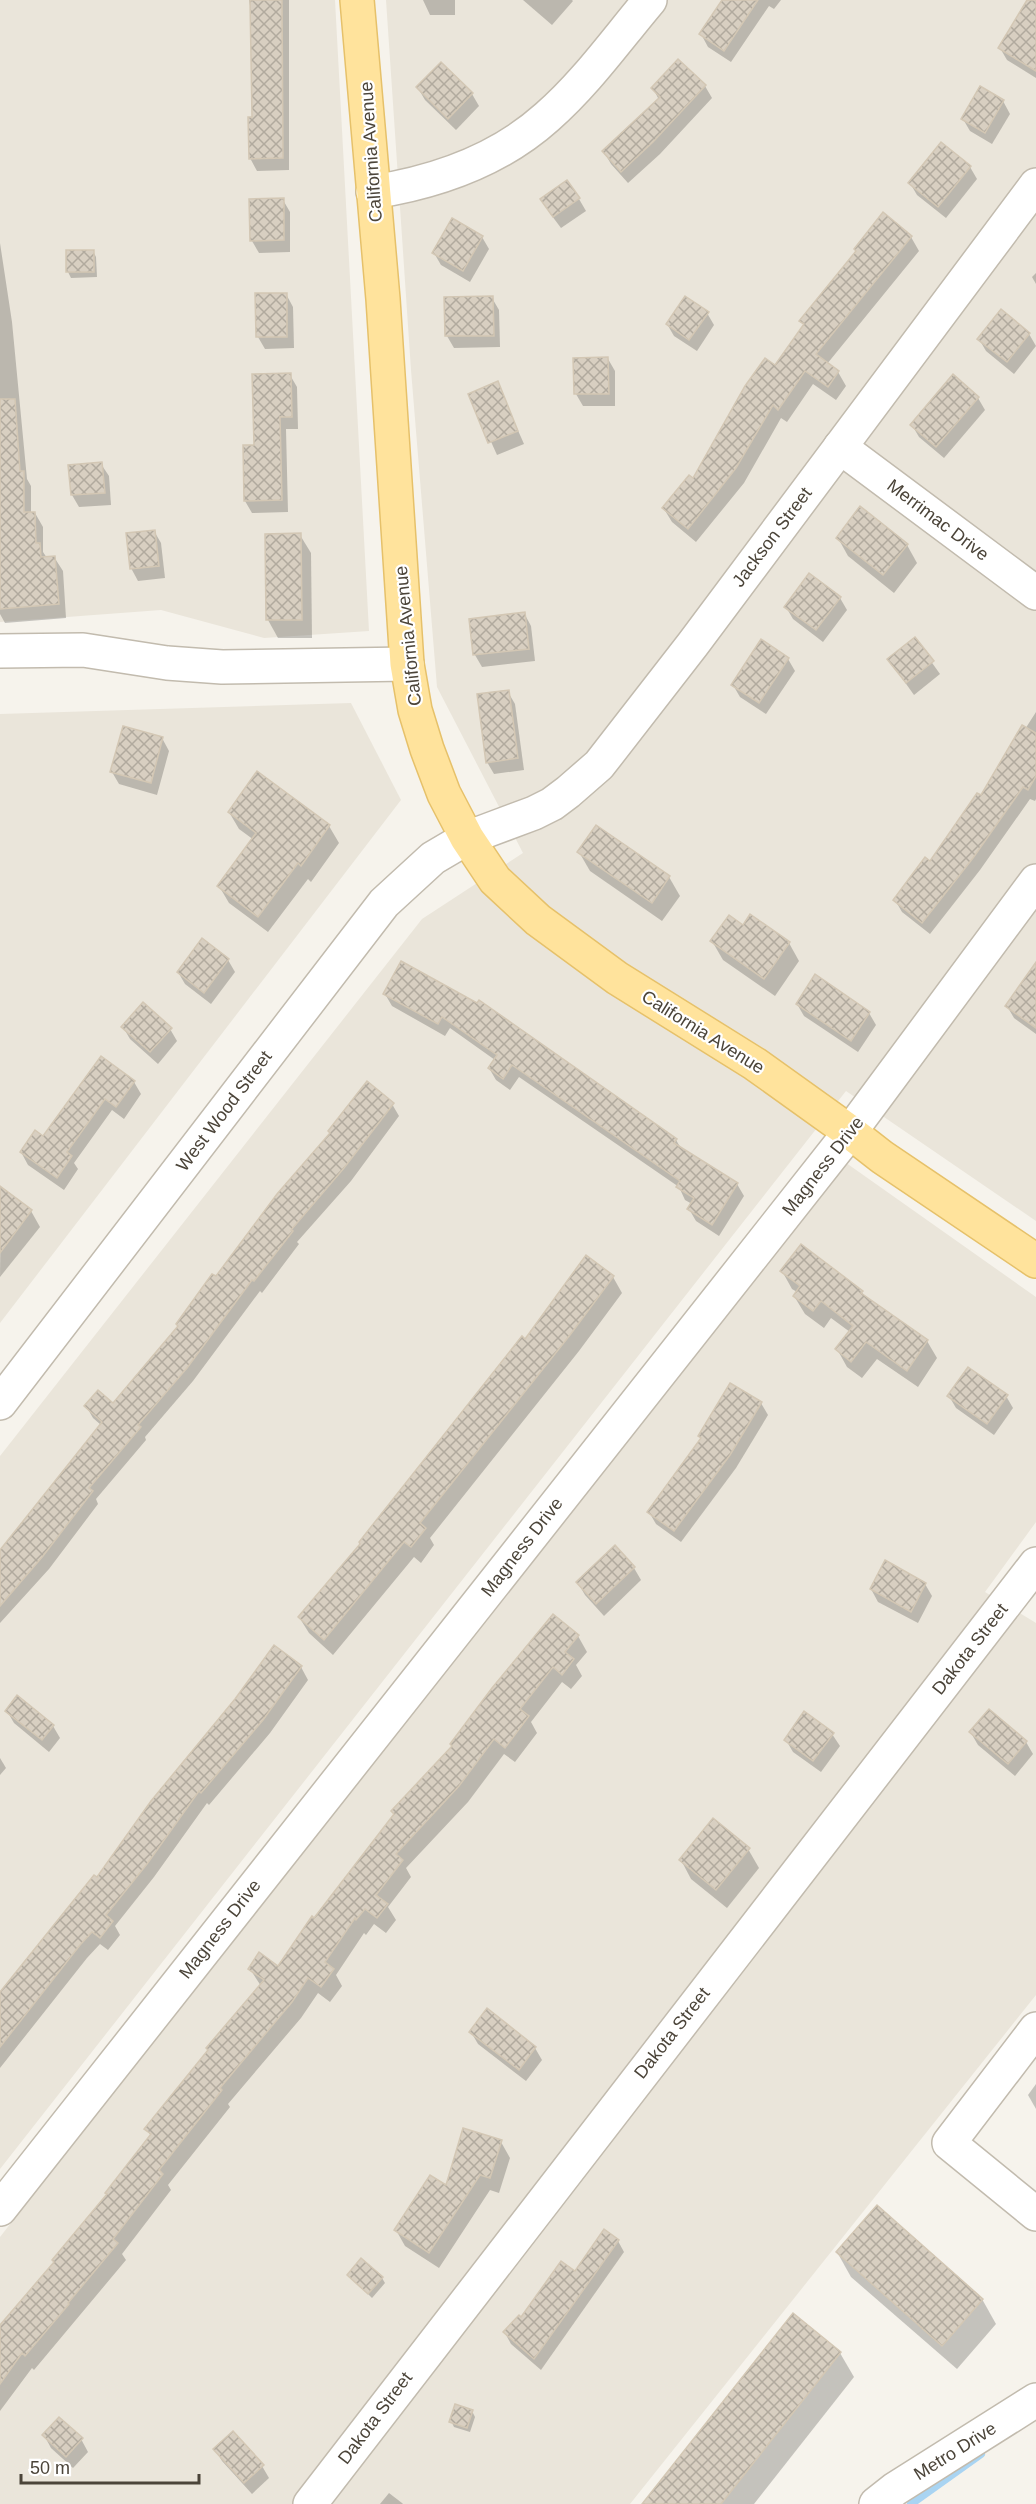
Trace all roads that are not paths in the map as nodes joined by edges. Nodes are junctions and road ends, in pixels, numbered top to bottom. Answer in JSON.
{"nodes":[{"id":1,"x":357,"y":0,"type":"edge"},
{"id":2,"x":650,"y":0,"type":"edge"},
{"id":3,"x":1036,"y":185,"type":"edge"},
{"id":4,"x":373,"y":192,"type":"junction"},
{"id":5,"x":840,"y":447,"type":"junction"},
{"id":6,"x":1036,"y":593,"type":"edge"},
{"id":7,"x":0,"y":651,"type":"edge"},
{"id":8,"x":407,"y":664,"type":"junction"},
{"id":9,"x":467,"y":838,"type":"junction"},
{"id":10,"x":1036,"y":881,"type":"edge"},
{"id":11,"x":850,"y":1132,"type":"junction"},
{"id":12,"x":1036,"y":1261,"type":"edge"},
{"id":13,"x":0,"y":1403,"type":"edge"},
{"id":14,"x":1036,"y":1564,"type":"edge"},
{"id":15,"x":1036,"y":2029,"type":"edge"},
{"id":16,"x":0,"y":2209,"type":"edge"},
{"id":17,"x":1036,"y":2214,"type":"edge"},
{"id":18,"x":1036,"y":2400,"type":"edge"},
{"id":19,"x":310,"y":2504,"type":"edge"},
{"id":20,"x":876,"y":2504,"type":"edge"}],
"edges":[{"from":1,"to":4,"type":"main road","name":"California Avenue"},
{"from":2,"to":4,"type":"street"},
{"from":3,"to":5,"type":"street","name":"Jackson Street"},
{"from":4,"to":8,"type":"main road","name":"California Avenue"},
{"from":5,"to":6,"type":"street","name":"Merrimac Drive"},
{"from":5,"to":9,"type":"street","name":"Jackson Street"},
{"from":7,"to":8,"type":"street"},
{"from":8,"to":9,"type":"main road","name":"California Avenue"},
{"from":9,"to":11,"type":"main road","name":"California Avenue"},
{"from":9,"to":13,"type":"street","name":"West Wood Street"},
{"from":10,"to":11,"type":"street","name":"Magness Drive"},
{"from":11,"to":12,"type":"main road","name":"California Avenue"},
{"from":11,"to":16,"type":"street","name":"Magness Drive"},
{"from":14,"to":19,"type":"street","name":"Dakota Street"},
{"from":15,"to":17,"type":"street"},
{"from":18,"to":20,"type":"street","name":"Metro Drive"}]}
